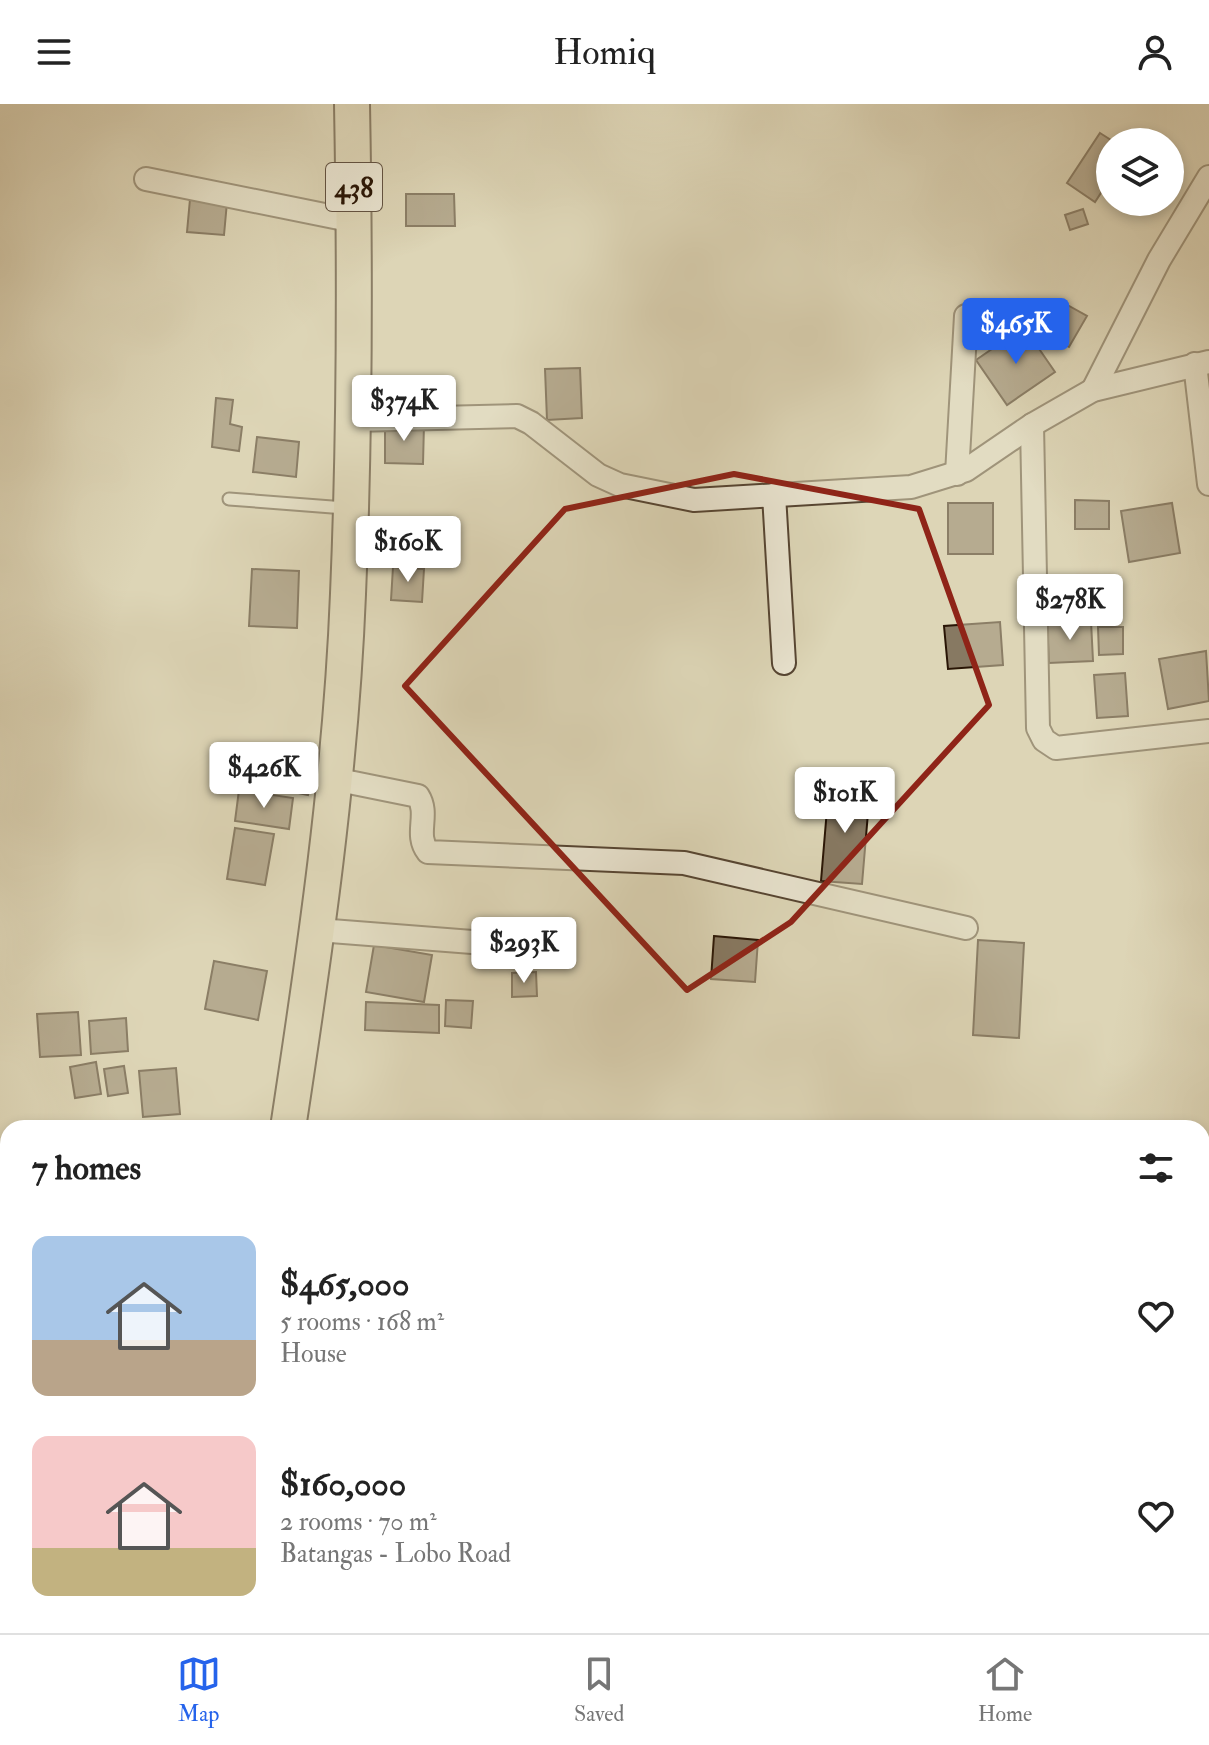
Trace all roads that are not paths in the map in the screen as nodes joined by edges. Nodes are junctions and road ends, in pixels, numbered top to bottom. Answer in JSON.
{"nodes":[{"id":1,"x":352,"y":104,"type":"edge"},
{"id":2,"x":1209,"y":177,"type":"edge"},
{"id":3,"x":146,"y":179,"type":"dead end"},
{"id":4,"x":354,"y":221,"type":"junction"},
{"id":5,"x":966,"y":316,"type":"dead end"},
{"id":6,"x":1202,"y":363,"type":"edge"},
{"id":7,"x":1093,"y":390,"type":"junction"},
{"id":8,"x":354,"y":420,"type":"junction"},
{"id":9,"x":1032,"y":425,"type":"junction"},
{"id":10,"x":957,"y":474,"type":"junction"},
{"id":11,"x":1209,"y":484,"type":"edge"},
{"id":12,"x":774,"y":495,"type":"junction"},
{"id":13,"x":229,"y":499,"type":"dead end"},
{"id":14,"x":350,"y":508,"type":"junction"},
{"id":15,"x":784,"y":663,"type":"dead end"},
{"id":16,"x":1209,"y":731,"type":"edge"},
{"id":17,"x":334,"y":779,"type":"junction"},
{"id":18,"x":966,"y":928,"type":"dead end"},
{"id":19,"x":318,"y":930,"type":"junction"},
{"id":20,"x":485,"y":943,"type":"dead end"},
{"id":21,"x":289,"y":1120,"type":"edge"}],
"edges":[{"from":1,"to":4,"type":"main road","number":"438"},
{"from":2,"to":7,"type":"street"},
{"from":3,"to":4,"type":"street"},
{"from":4,"to":8,"type":"main road","number":"438"},
{"from":5,"to":10,"type":"street"},
{"from":6,"to":7,"type":"street"},
{"from":6,"to":11,"type":"street"},
{"from":7,"to":9,"type":"street"},
{"from":8,"to":12,"type":"street"},
{"from":8,"to":14,"type":"main road","number":"438"},
{"from":9,"to":10,"type":"street"},
{"from":9,"to":16,"type":"street"},
{"from":10,"to":12,"type":"street"},
{"from":12,"to":15,"type":"street"},
{"from":13,"to":14,"type":"lane"},
{"from":14,"to":17,"type":"main road","number":"438"},
{"from":17,"to":18,"type":"street"},
{"from":17,"to":19,"type":"main road","number":"438"},
{"from":19,"to":20,"type":"street"},
{"from":19,"to":21,"type":"main road","number":"438"}]}
